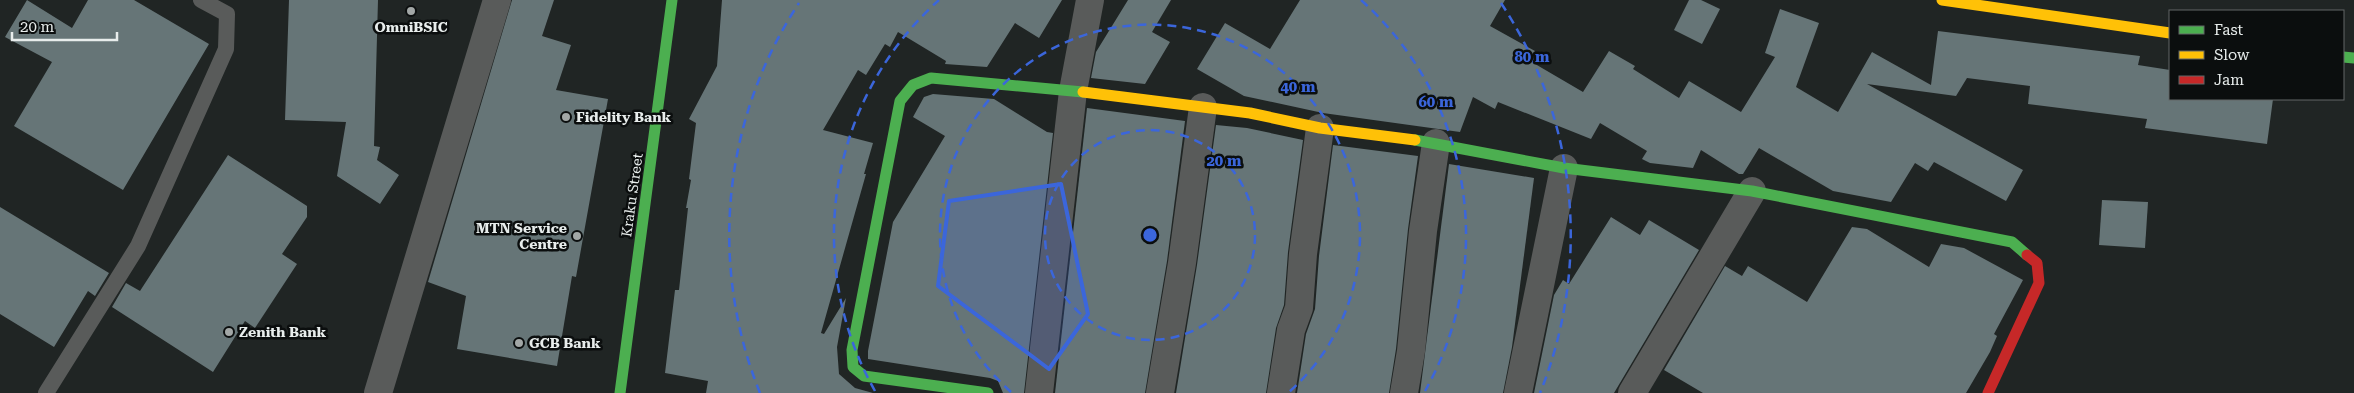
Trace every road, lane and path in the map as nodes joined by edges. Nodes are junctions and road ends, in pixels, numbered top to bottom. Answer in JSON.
{"nodes":[{"id":1,"x":201,"y":0,"type":"edge"},
{"id":2,"x":497,"y":0,"type":"edge"},
{"id":3,"x":672,"y":0,"type":"edge"},
{"id":4,"x":1090,"y":0,"type":"edge"},
{"id":5,"x":1942,"y":0,"type":"edge"},
{"id":6,"x":2169,"y":33,"type":"edge"},
{"id":7,"x":1073,"y":91,"type":"junction"},
{"id":8,"x":1203,"y":107,"type":"junction"},
{"id":9,"x":1320,"y":128,"type":"junction"},
{"id":10,"x":1436,"y":143,"type":"junction"},
{"id":11,"x":1564,"y":168,"type":"junction"},
{"id":12,"x":1752,"y":191,"type":"junction"},
{"id":13,"x":46,"y":393,"type":"edge"},
{"id":14,"x":378,"y":393,"type":"edge"},
{"id":15,"x":620,"y":393,"type":"edge"},
{"id":16,"x":988,"y":393,"type":"edge"},
{"id":17,"x":1038,"y":393,"type":"edge"},
{"id":18,"x":1160,"y":393,"type":"edge"},
{"id":19,"x":1281,"y":393,"type":"edge"},
{"id":20,"x":1404,"y":393,"type":"edge"},
{"id":21,"x":1518,"y":393,"type":"edge"},
{"id":22,"x":1632,"y":393,"type":"edge"},
{"id":23,"x":1988,"y":393,"type":"edge"}],
"edges":[{"from":1,"to":13,"type":"lane"},
{"from":2,"to":14,"type":"street"},
{"from":3,"to":15,"type":"street","name":"Kraku Street"},
{"from":4,"to":7,"type":"street"},
{"from":5,"to":6,"type":"street"},
{"from":7,"to":8,"type":"street"},
{"from":7,"to":16,"type":"street"},
{"from":7,"to":17,"type":"street"},
{"from":8,"to":9,"type":"street"},
{"from":8,"to":18,"type":"street"},
{"from":9,"to":10,"type":"street"},
{"from":9,"to":19,"type":"street"},
{"from":10,"to":11,"type":"street"},
{"from":10,"to":20,"type":"street"},
{"from":11,"to":12,"type":"street"},
{"from":11,"to":21,"type":"street"},
{"from":12,"to":22,"type":"street"},
{"from":12,"to":23,"type":"street"}]}
